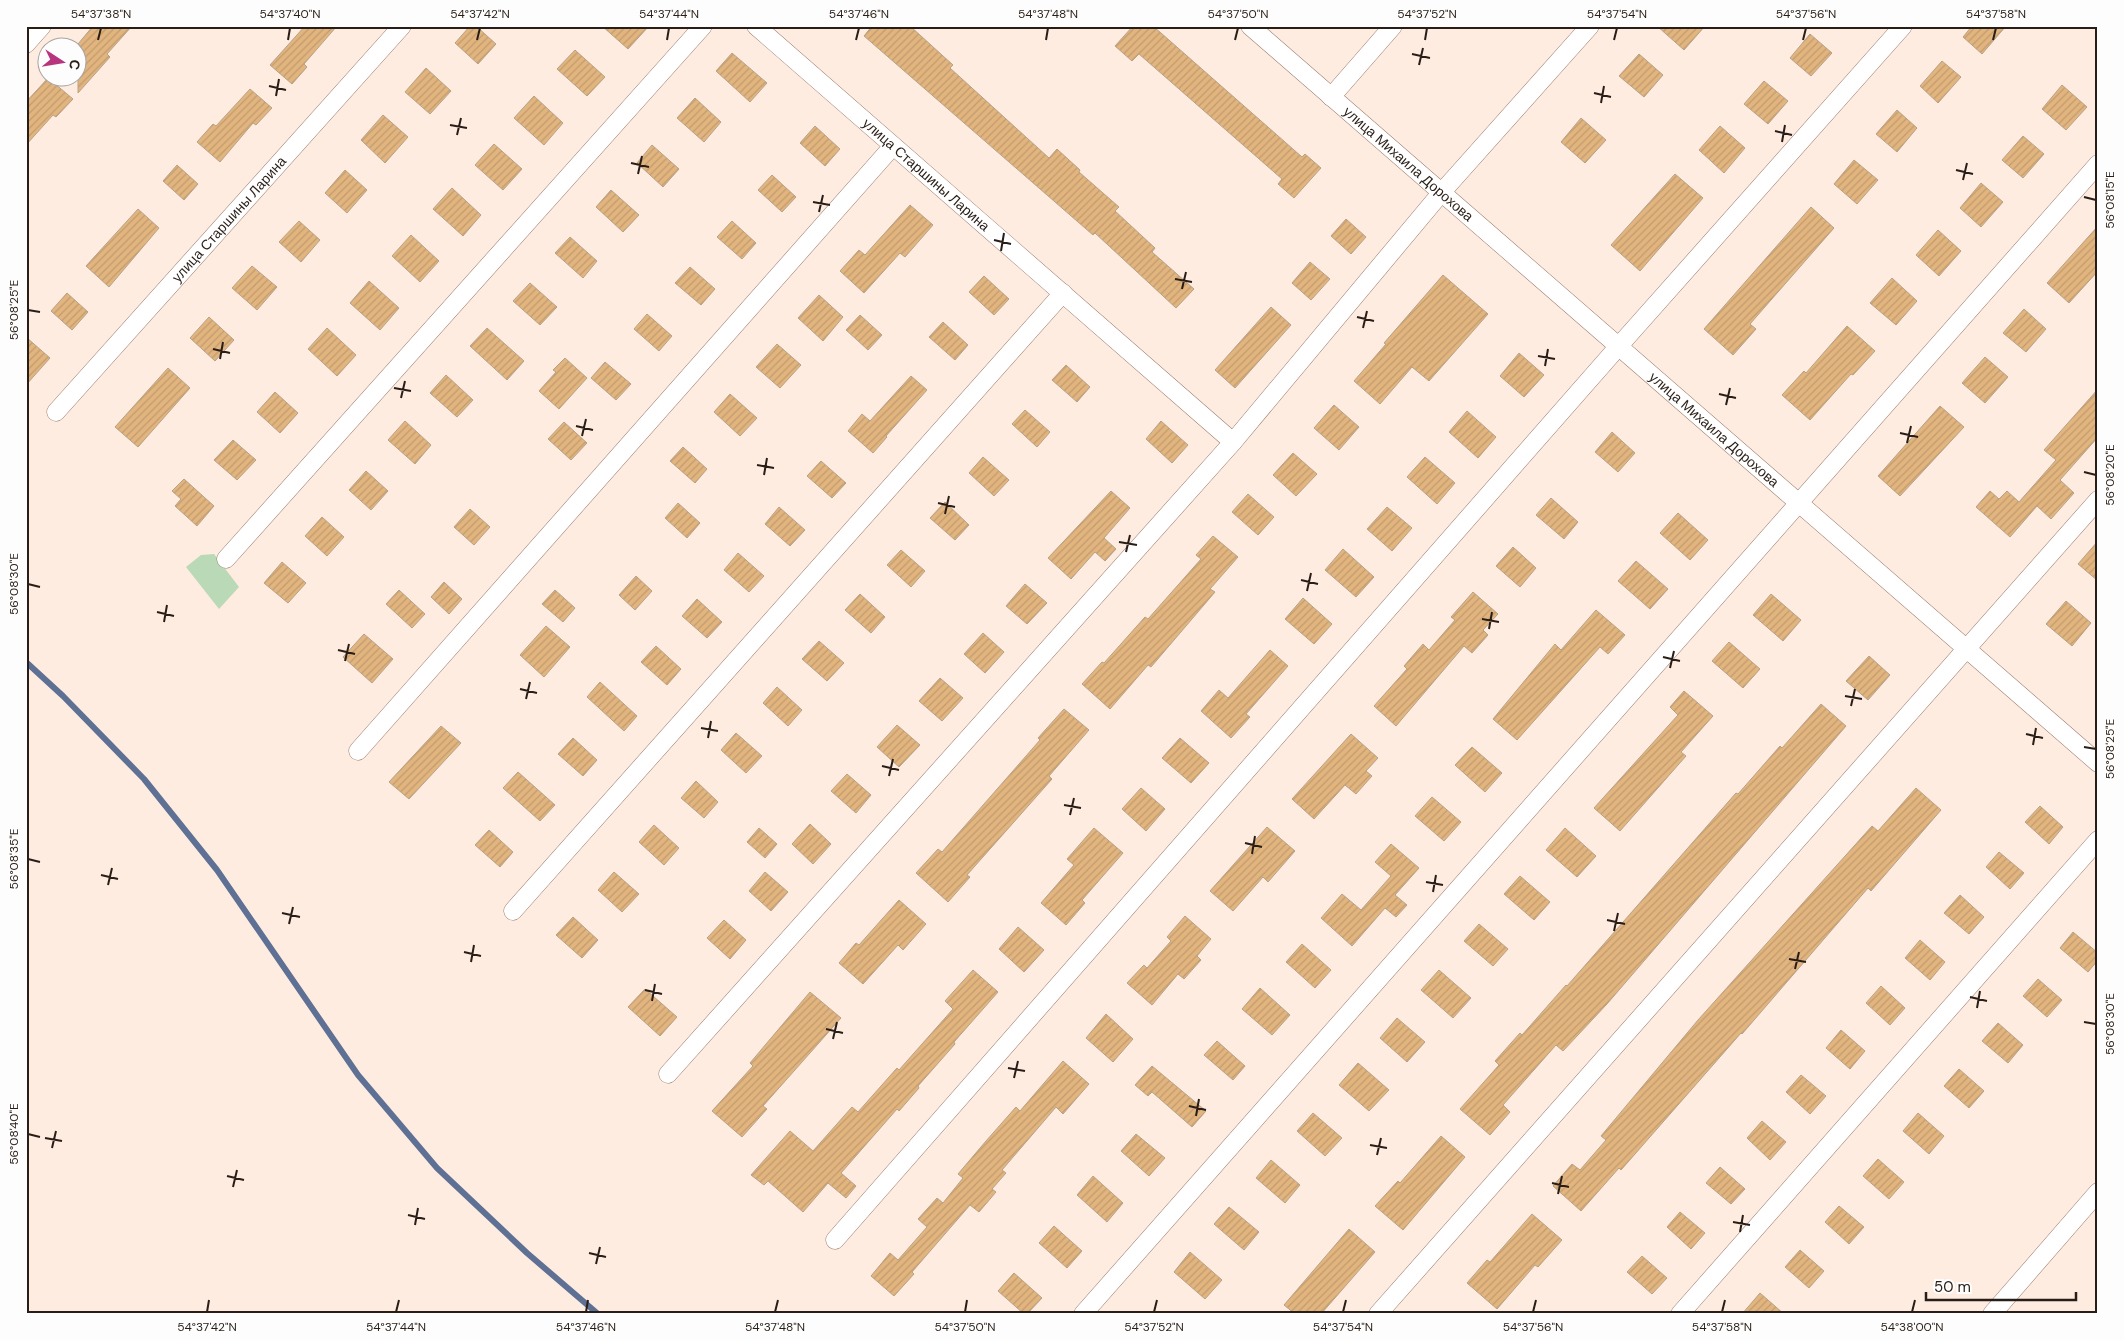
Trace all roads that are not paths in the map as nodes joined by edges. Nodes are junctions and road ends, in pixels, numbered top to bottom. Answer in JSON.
{"nodes":[{"id":1,"x":42,"y":26,"type":"edge"},
{"id":2,"x":402,"y":26,"type":"edge"},
{"id":3,"x":703,"y":26,"type":"edge"},
{"id":4,"x":756,"y":26,"type":"edge"},
{"id":5,"x":1250,"y":26,"type":"edge"},
{"id":6,"x":1393,"y":26,"type":"edge"},
{"id":7,"x":1590,"y":26,"type":"edge"},
{"id":8,"x":1904,"y":26,"type":"edge"},
{"id":9,"x":26,"y":44,"type":"edge"},
{"id":10,"x":1331,"y":97,"type":"junction"},
{"id":11,"x":893,"y":146,"type":"junction"},
{"id":12,"x":2098,"y":164,"type":"edge"},
{"id":13,"x":1441,"y":193,"type":"junction"},
{"id":14,"x":1063,"y":293,"type":"junction"},
{"id":15,"x":1618,"y":347,"type":"junction"},
{"id":16,"x":56,"y":412,"type":"dead end"},
{"id":17,"x":1233,"y":442,"type":"junction"},
{"id":18,"x":2098,"y":500,"type":"edge"},
{"id":19,"x":1799,"y":504,"type":"junction"},
{"id":20,"x":226,"y":559,"type":"dead end"},
{"id":21,"x":1967,"y":649,"type":"junction"},
{"id":22,"x":358,"y":750,"type":"dead end"},
{"id":23,"x":2098,"y":763,"type":"edge"},
{"id":24,"x":2098,"y":840,"type":"edge"},
{"id":25,"x":514,"y":911,"type":"dead end"},
{"id":26,"x":668,"y":1074,"type":"dead end"},
{"id":27,"x":2098,"y":1192,"type":"edge"},
{"id":28,"x":835,"y":1240,"type":"dead end"},
{"id":29,"x":1083,"y":1314,"type":"edge"},
{"id":30,"x":1378,"y":1314,"type":"edge"},
{"id":31,"x":1680,"y":1314,"type":"edge"},
{"id":32,"x":1992,"y":1314,"type":"edge"}],
"edges":[{"from":1,"to":9,"type":"street"},
{"from":2,"to":16,"type":"street","name":"улица Старшины Ларина"},
{"from":3,"to":20,"type":"street"},
{"from":4,"to":11,"type":"street","name":"улица Старшины Ларина"},
{"from":5,"to":10,"type":"street","name":"улица Михаила Дорохова"},
{"from":6,"to":10,"type":"street","name":"улица Михаила Дорохова"},
{"from":7,"to":13,"type":"street"},
{"from":8,"to":15,"type":"street"},
{"from":10,"to":13,"type":"street","name":"улица Михаила Дорохова"},
{"from":11,"to":14,"type":"street","name":"улица Старшины Ларина"},
{"from":11,"to":22,"type":"street"},
{"from":12,"to":19,"type":"street"},
{"from":13,"to":15,"type":"street","name":"улица Михаила Дорохова"},
{"from":13,"to":17,"type":"street"},
{"from":14,"to":17,"type":"street","name":"улица Старшины Ларина"},
{"from":14,"to":25,"type":"street"},
{"from":15,"to":19,"type":"street","name":"улица Михаила Дорохова"},
{"from":15,"to":28,"type":"street"},
{"from":17,"to":26,"type":"street"},
{"from":18,"to":21,"type":"street"},
{"from":19,"to":21,"type":"street","name":"улица Михаила Дорохова"},
{"from":19,"to":29,"type":"street"},
{"from":21,"to":23,"type":"street","name":"улица Михаила Дорохова"},
{"from":21,"to":30,"type":"street"},
{"from":24,"to":31,"type":"street"},
{"from":27,"to":32,"type":"street"}]}
